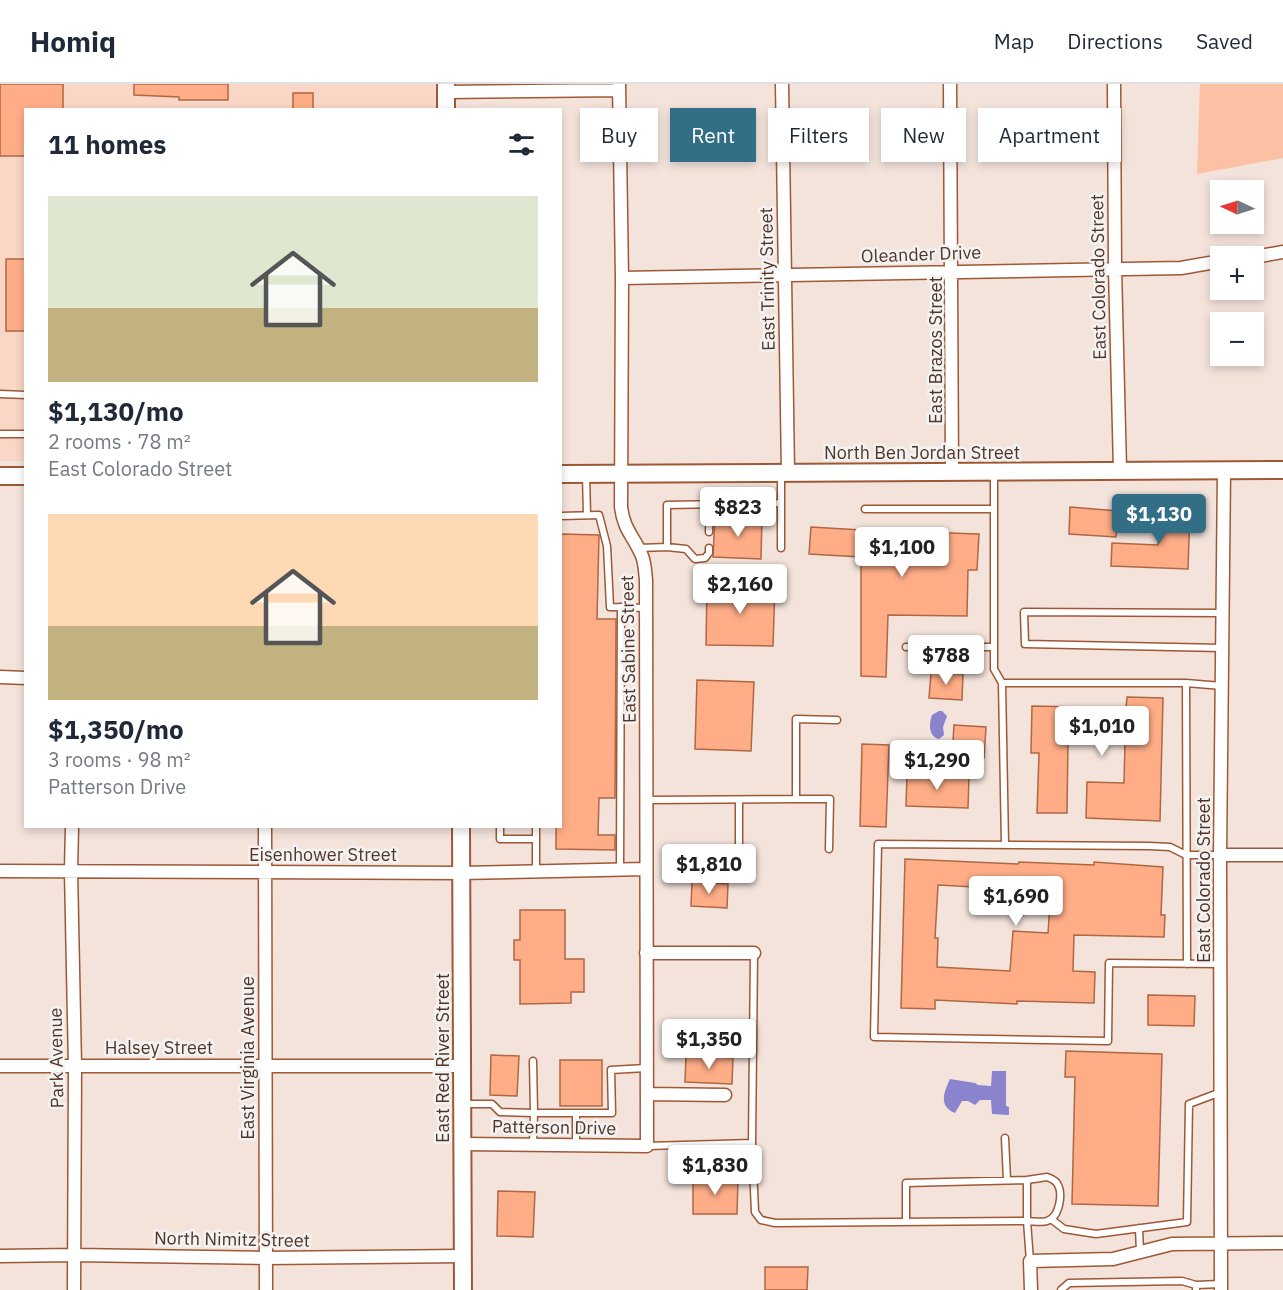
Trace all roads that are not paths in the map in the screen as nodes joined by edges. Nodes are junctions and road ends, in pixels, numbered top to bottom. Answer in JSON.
{"nodes":[{"id":1,"x":782,"y":84,"type":"edge"},
{"id":2,"x":950,"y":84,"type":"edge"},
{"id":3,"x":1114,"y":84,"type":"edge"},
{"id":4,"x":619,"y":87,"type":"edge"},
{"id":5,"x":446,"y":88,"type":"edge"},
{"id":6,"x":446,"y":108,"type":"edge"},
{"id":7,"x":1283,"y":252,"type":"edge"},
{"id":8,"x":1264,"y":255,"type":"edge"},
{"id":9,"x":1210,"y":263,"type":"edge"},
{"id":10,"x":1114,"y":268,"type":"junction"},
{"id":11,"x":953,"y":271,"type":"junction"},
{"id":12,"x":784,"y":277,"type":"junction"},
{"id":13,"x":622,"y":278,"type":"junction"},
{"id":14,"x":0,"y":394,"type":"edge"},
{"id":15,"x":24,"y":395,"type":"edge"},
{"id":16,"x":0,"y":434,"type":"edge"},
{"id":17,"x":24,"y":434,"type":"edge"},
{"id":18,"x":1120,"y":470,"type":"junction"},
{"id":19,"x":1224,"y":470,"type":"junction"},
{"id":20,"x":1283,"y":470,"type":"edge"},
{"id":21,"x":952,"y":472,"type":"junction"},
{"id":22,"x":994,"y":472,"type":"junction"},
{"id":23,"x":785,"y":473,"type":"junction"},
{"id":24,"x":562,"y":474,"type":"edge"},
{"id":25,"x":586,"y":474,"type":"junction"},
{"id":26,"x":623,"y":474,"type":"junction"},
{"id":27,"x":0,"y":476,"type":"edge"},
{"id":28,"x":24,"y":476,"type":"edge"},
{"id":29,"x":781,"y":503,"type":"junction"},
{"id":30,"x":710,"y":504,"type":"junction"},
{"id":31,"x":865,"y":509,"type":"dead end"},
{"id":32,"x":994,"y":509,"type":"junction"},
{"id":33,"x":587,"y":515,"type":"junction"},
{"id":34,"x":562,"y":516,"type":"edge"},
{"id":35,"x":710,"y":532,"type":"dead end"},
{"id":36,"x":667,"y":547,"type":"junction"},
{"id":37,"x":638,"y":548,"type":"junction"},
{"id":38,"x":709,"y":548,"type":"dead end"},
{"id":39,"x":781,"y":548,"type":"dead end"},
{"id":40,"x":621,"y":607,"type":"junction"},
{"id":41,"x":646,"y":608,"type":"junction"},
{"id":42,"x":1222,"y":613,"type":"junction"},
{"id":43,"x":906,"y":647,"type":"dead end"},
{"id":44,"x":994,"y":647,"type":"junction"},
{"id":45,"x":1222,"y":648,"type":"junction"},
{"id":46,"x":0,"y":678,"type":"edge"},
{"id":47,"x":24,"y":678,"type":"edge"},
{"id":48,"x":1002,"y":683,"type":"junction"},
{"id":49,"x":1186,"y":683,"type":"junction"},
{"id":50,"x":1222,"y":686,"type":"junction"},
{"id":51,"x":837,"y":720,"type":"dead end"},
{"id":52,"x":796,"y":799,"type":"junction"},
{"id":53,"x":647,"y":800,"type":"junction"},
{"id":54,"x":739,"y":800,"type":"junction"},
{"id":55,"x":72,"y":828,"type":"edge"},
{"id":56,"x":265,"y":828,"type":"edge"},
{"id":57,"x":461,"y":828,"type":"edge"},
{"id":58,"x":500,"y":828,"type":"edge"},
{"id":59,"x":536,"y":828,"type":"edge"},
{"id":60,"x":536,"y":839,"type":"junction"},
{"id":61,"x":1005,"y":845,"type":"junction"},
{"id":62,"x":829,"y":849,"type":"dead end"},
{"id":63,"x":739,"y":850,"type":"dead end"},
{"id":64,"x":1186,"y":855,"type":"junction"},
{"id":65,"x":1220,"y":855,"type":"junction"},
{"id":66,"x":1283,"y":855,"type":"edge"},
{"id":67,"x":646,"y":868,"type":"junction"},
{"id":68,"x":620,"y":869,"type":"junction"},
{"id":69,"x":0,"y":871,"type":"edge"},
{"id":70,"x":71,"y":871,"type":"junction"},
{"id":71,"x":264,"y":871,"type":"junction"},
{"id":72,"x":536,"y":871,"type":"junction"},
{"id":73,"x":461,"y":873,"type":"junction"},
{"id":74,"x":646,"y":953,"type":"junction"},
{"id":75,"x":754,"y":953,"type":"joint"},
{"id":76,"x":1186,"y":964,"type":"junction"},
{"id":77,"x":1220,"y":964,"type":"junction"},
{"id":78,"x":533,"y":1061,"type":"dead end"},
{"id":79,"x":266,"y":1065,"type":"junction"},
{"id":80,"x":0,"y":1066,"type":"edge"},
{"id":81,"x":75,"y":1066,"type":"junction"},
{"id":82,"x":463,"y":1066,"type":"junction"},
{"id":83,"x":647,"y":1068,"type":"junction"},
{"id":84,"x":1221,"y":1092,"type":"junction"},
{"id":85,"x":647,"y":1094,"type":"junction"},
{"id":86,"x":726,"y":1095,"type":"dead end"},
{"id":87,"x":462,"y":1104,"type":"junction"},
{"id":88,"x":534,"y":1113,"type":"junction"},
{"id":89,"x":576,"y":1113,"type":"junction"},
{"id":90,"x":1005,"y":1138,"type":"dead end"},
{"id":91,"x":752,"y":1143,"type":"junction"},
{"id":92,"x":461,"y":1144,"type":"junction"},
{"id":93,"x":533,"y":1145,"type":"junction"},
{"id":94,"x":576,"y":1145,"type":"junction"},
{"id":95,"x":647,"y":1146,"type":"junction"},
{"id":96,"x":1007,"y":1180,"type":"junction"},
{"id":97,"x":1027,"y":1180,"type":"junction"},
{"id":98,"x":1051,"y":1219,"type":"junction"},
{"id":99,"x":1027,"y":1221,"type":"junction"},
{"id":100,"x":906,"y":1222,"type":"junction"},
{"id":101,"x":1139,"y":1228,"type":"junction"},
{"id":102,"x":1283,"y":1243,"type":"edge"},
{"id":103,"x":1221,"y":1244,"type":"junction"},
{"id":104,"x":1140,"y":1252,"type":"junction"},
{"id":105,"x":74,"y":1255,"type":"junction"},
{"id":106,"x":0,"y":1256,"type":"edge"},
{"id":107,"x":463,"y":1256,"type":"junction"},
{"id":108,"x":265,"y":1258,"type":"junction"},
{"id":109,"x":1030,"y":1261,"type":"junction"},
{"id":110,"x":1196,"y":1287,"type":"edge"},
{"id":111,"x":1221,"y":1287,"type":"edge"},
{"id":112,"x":74,"y":1290,"type":"edge"},
{"id":113,"x":266,"y":1290,"type":"edge"},
{"id":114,"x":463,"y":1290,"type":"edge"},
{"id":115,"x":1031,"y":1290,"type":"edge"},
{"id":116,"x":1062,"y":1290,"type":"edge"}],
"edges":[{"from":1,"to":12,"type":"street","name":"East Trinity Street"},
{"from":2,"to":11,"type":"street","name":"East Brazos Street"},
{"from":3,"to":10,"type":"street","name":"East Colorado Street"},
{"from":4,"to":5,"type":"street"},
{"from":4,"to":13,"type":"street","name":"East Sabine Street"},
{"from":5,"to":6,"type":"street"},
{"from":7,"to":8,"type":"street"},
{"from":9,"to":10,"type":"street","name":"Oleander Drive"},
{"from":10,"to":11,"type":"street","name":"Oleander Drive"},
{"from":10,"to":18,"type":"street","name":"East Colorado Street"},
{"from":11,"to":12,"type":"street","name":"Oleander Drive"},
{"from":11,"to":21,"type":"street","name":"East Brazos Street"},
{"from":12,"to":13,"type":"street","name":"Oleander Drive"},
{"from":12,"to":23,"type":"street","name":"East Trinity Street"},
{"from":13,"to":26,"type":"street","name":"East Sabine Street"},
{"from":14,"to":15,"type":"lane"},
{"from":16,"to":17,"type":"lane"},
{"from":18,"to":19,"type":"street","name":"North Ben Jordan Street"},
{"from":18,"to":22,"type":"street","name":"North Ben Jordan Street"},
{"from":19,"to":20,"type":"street","name":"North Ben Jordan Street"},
{"from":19,"to":42,"type":"street","name":"East Colorado Street"},
{"from":21,"to":22,"type":"street","name":"North Ben Jordan Street"},
{"from":21,"to":23,"type":"street","name":"North Ben Jordan Street"},
{"from":22,"to":32,"type":"lane"},
{"from":23,"to":26,"type":"street","name":"North Ben Jordan Street"},
{"from":23,"to":29,"type":"lane"},
{"from":24,"to":25,"type":"street","name":"North Ben Jordan Street"},
{"from":25,"to":26,"type":"street","name":"North Ben Jordan Street"},
{"from":25,"to":33,"type":"lane"},
{"from":26,"to":37,"type":"street","name":"East Sabine Street"},
{"from":27,"to":28,"type":"street"},
{"from":29,"to":30,"type":"lane"},
{"from":29,"to":39,"type":"lane"},
{"from":30,"to":35,"type":"lane"},
{"from":30,"to":36,"type":"lane"},
{"from":31,"to":32,"type":"lane"},
{"from":32,"to":44,"type":"lane"},
{"from":33,"to":34,"type":"lane"},
{"from":33,"to":40,"type":"lane"},
{"from":36,"to":37,"type":"lane"},
{"from":36,"to":38,"type":"lane"},
{"from":37,"to":41,"type":"street","name":"East Sabine Street"},
{"from":40,"to":41,"type":"lane"},
{"from":40,"to":68,"type":"lane"},
{"from":41,"to":53,"type":"street","name":"East Sabine Street"},
{"from":42,"to":45,"type":"street","name":"East Colorado Street"},
{"from":42,"to":45,"type":"lane"},
{"from":43,"to":44,"type":"lane"},
{"from":44,"to":48,"type":"lane"},
{"from":45,"to":50,"type":"street","name":"East Colorado Street"},
{"from":46,"to":47,"type":"street"},
{"from":48,"to":49,"type":"lane"},
{"from":48,"to":61,"type":"lane"},
{"from":49,"to":50,"type":"lane"},
{"from":49,"to":64,"type":"lane"},
{"from":50,"to":65,"type":"street","name":"East Colorado Street"},
{"from":51,"to":52,"type":"lane"},
{"from":52,"to":54,"type":"lane"},
{"from":52,"to":62,"type":"lane"},
{"from":53,"to":54,"type":"lane"},
{"from":53,"to":67,"type":"street","name":"East Sabine Street"},
{"from":54,"to":63,"type":"lane"},
{"from":55,"to":70,"type":"street","name":"Park Avenue"},
{"from":56,"to":71,"type":"street","name":"East Virginia Avenue"},
{"from":57,"to":73,"type":"street","name":"East Red River Street"},
{"from":58,"to":60,"type":"lane"},
{"from":59,"to":60,"type":"lane"},
{"from":60,"to":72,"type":"lane"},
{"from":61,"to":64,"type":"lane"},
{"from":61,"to":76,"type":"lane"},
{"from":64,"to":65,"type":"lane"},
{"from":64,"to":76,"type":"lane"},
{"from":65,"to":66,"type":"street"},
{"from":65,"to":77,"type":"street","name":"East Colorado Street"},
{"from":67,"to":68,"type":"street","name":"Eisenhower Street"},
{"from":67,"to":74,"type":"street","name":"East Sabine Street"},
{"from":68,"to":72,"type":"street","name":"Eisenhower Street"},
{"from":69,"to":70,"type":"street","name":"Eisenhower Street"},
{"from":70,"to":71,"type":"street","name":"Eisenhower Street"},
{"from":70,"to":81,"type":"street","name":"Park Avenue"},
{"from":71,"to":73,"type":"street","name":"Eisenhower Street"},
{"from":71,"to":79,"type":"street","name":"East Virginia Avenue"},
{"from":72,"to":73,"type":"street","name":"Eisenhower Street"},
{"from":73,"to":82,"type":"street","name":"East Red River Street"},
{"from":74,"to":75,"type":"street"},
{"from":74,"to":83,"type":"street","name":"East Sabine Street"},
{"from":75,"to":91,"type":"lane"},
{"from":76,"to":77,"type":"lane"},
{"from":77,"to":84,"type":"street","name":"East Colorado Street"},
{"from":78,"to":88,"type":"lane"},
{"from":79,"to":81,"type":"street","name":"Halsey Street"},
{"from":79,"to":82,"type":"street","name":"Halsey Street"},
{"from":79,"to":108,"type":"street","name":"East Virginia Avenue"},
{"from":80,"to":81,"type":"street","name":"Halsey Street"},
{"from":81,"to":105,"type":"street","name":"Park Avenue"},
{"from":82,"to":87,"type":"street","name":"East Red River Street"},
{"from":83,"to":85,"type":"street","name":"East Sabine Street"},
{"from":83,"to":89,"type":"lane"},
{"from":84,"to":101,"type":"lane"},
{"from":84,"to":103,"type":"street","name":"East Colorado Street"},
{"from":85,"to":86,"type":"street"},
{"from":85,"to":95,"type":"street","name":"East Sabine Street"},
{"from":87,"to":88,"type":"lane"},
{"from":87,"to":92,"type":"street","name":"East Red River Street"},
{"from":88,"to":89,"type":"lane"},
{"from":88,"to":93,"type":"lane"},
{"from":89,"to":94,"type":"lane"},
{"from":90,"to":96,"type":"lane"},
{"from":91,"to":95,"type":"lane"},
{"from":91,"to":100,"type":"lane"},
{"from":92,"to":93,"type":"street","name":"Patterson Drive"},
{"from":92,"to":107,"type":"street","name":"East Red River Street"},
{"from":93,"to":94,"type":"street","name":"Patterson Drive"},
{"from":94,"to":95,"type":"street","name":"Patterson Drive"},
{"from":96,"to":97,"type":"lane"},
{"from":96,"to":100,"type":"lane"},
{"from":97,"to":98,"type":"lane"},
{"from":97,"to":99,"type":"lane"},
{"from":98,"to":99,"type":"lane"},
{"from":98,"to":101,"type":"lane"},
{"from":99,"to":100,"type":"lane"},
{"from":99,"to":109,"type":"lane"},
{"from":101,"to":104,"type":"lane"},
{"from":102,"to":103,"type":"street"},
{"from":103,"to":104,"type":"street"},
{"from":103,"to":111,"type":"street","name":"East Colorado Street"},
{"from":104,"to":109,"type":"street"},
{"from":105,"to":106,"type":"street","name":"North Nimitz Street"},
{"from":105,"to":108,"type":"street","name":"North Nimitz Street"},
{"from":105,"to":112,"type":"street","name":"Park Avenue"},
{"from":107,"to":108,"type":"street","name":"North Nimitz Street"},
{"from":107,"to":114,"type":"street","name":"East Red River Street"},
{"from":108,"to":113,"type":"street","name":"East Virginia Avenue"},
{"from":109,"to":115,"type":"street"},
{"from":110,"to":111,"type":"lane"},
{"from":110,"to":116,"type":"lane"}]}
